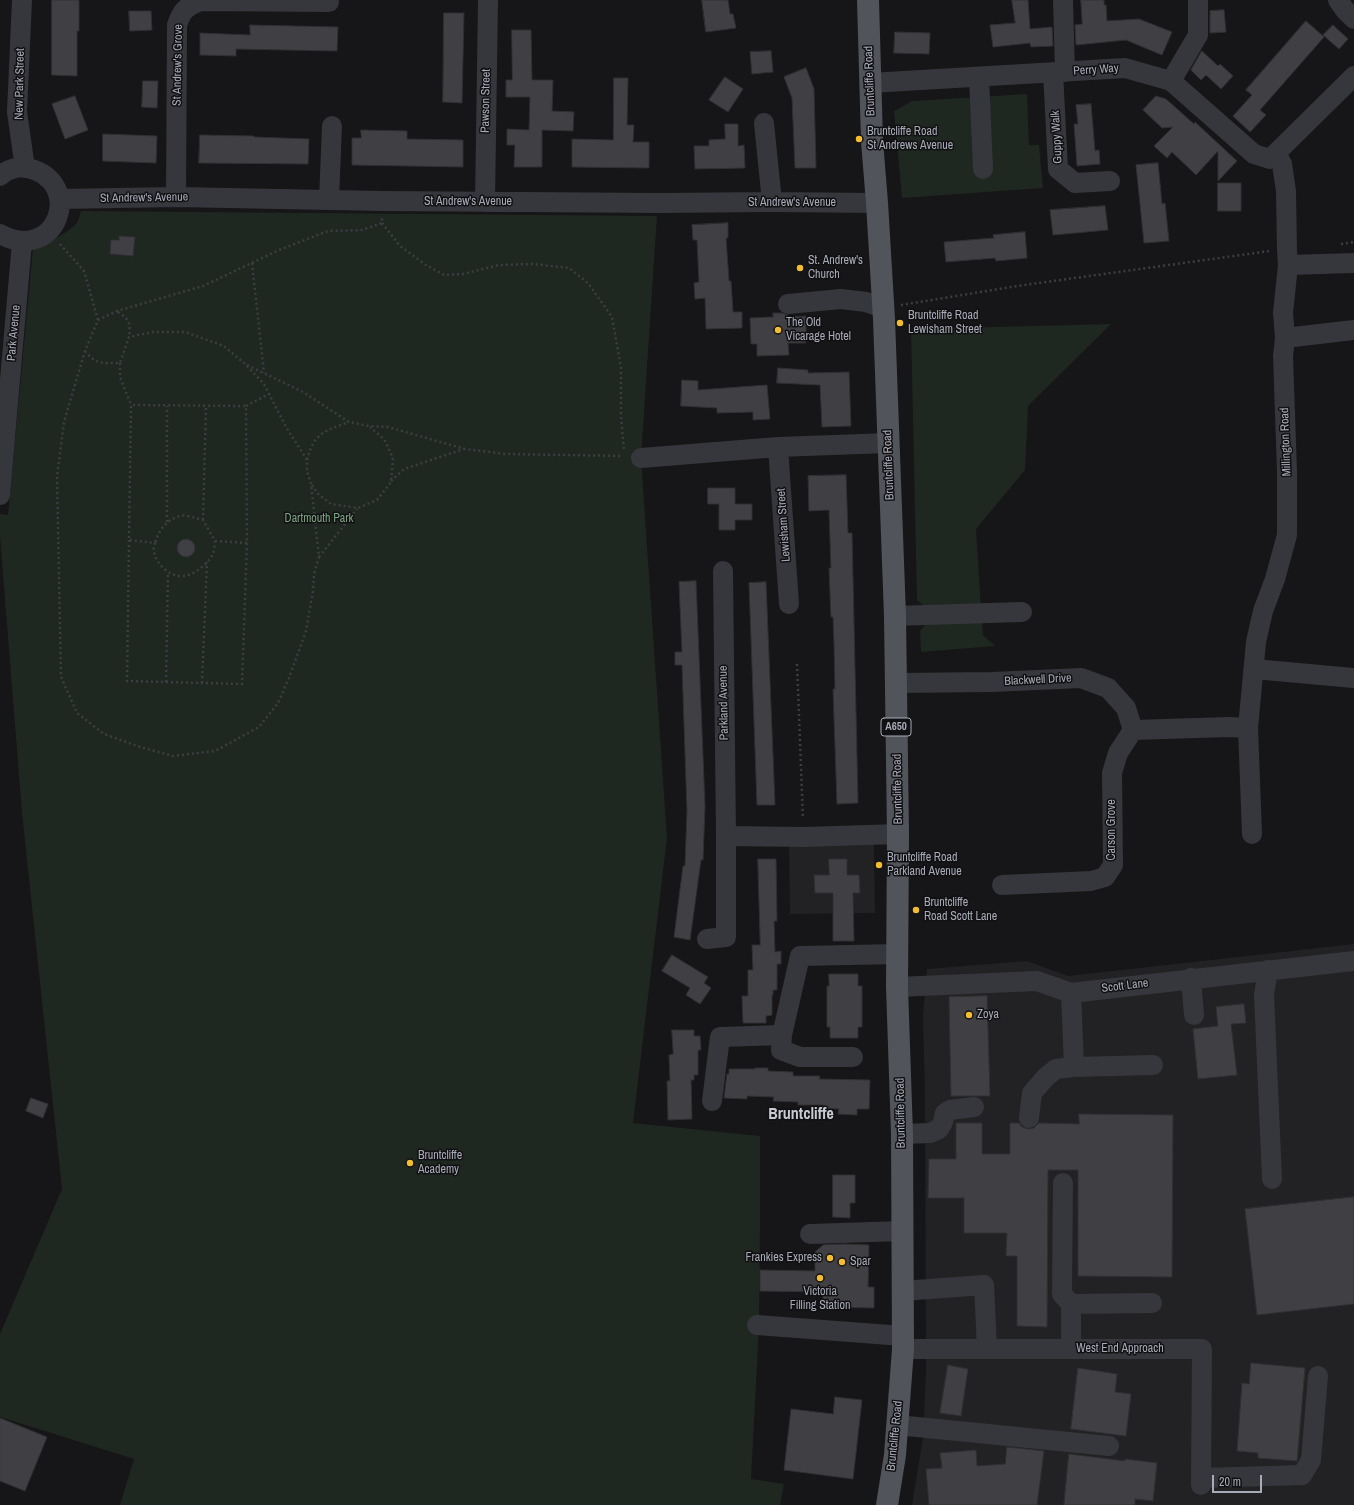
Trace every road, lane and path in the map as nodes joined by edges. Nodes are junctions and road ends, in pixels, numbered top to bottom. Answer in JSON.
{"nodes":[{"id":1,"x":22,"y":0,"type":"edge"},
{"id":2,"x":488,"y":0,"type":"edge"},
{"id":3,"x":868,"y":0,"type":"edge"},
{"id":4,"x":1063,"y":0,"type":"edge"},
{"id":5,"x":1198,"y":0,"type":"edge"},
{"id":6,"x":1338,"y":0,"type":"edge"},
{"id":7,"x":329,"y":2,"type":"dead end"},
{"id":8,"x":1354,"y":19,"type":"edge"},
{"id":9,"x":1059,"y":72,"type":"junction"},
{"id":10,"x":1354,"y":76,"type":"edge"},
{"id":11,"x":979,"y":77,"type":"junction"},
{"id":12,"x":1171,"y":81,"type":"junction"},
{"id":13,"x":870,"y":83,"type":"junction"},
{"id":14,"x":764,"y":123,"type":"dead end"},
{"id":15,"x":332,"y":126,"type":"dead end"},
{"id":16,"x":1276,"y":153,"type":"junction"},
{"id":17,"x":25,"y":168,"type":"junction"},
{"id":18,"x":983,"y":169,"type":"dead end"},
{"id":19,"x":0,"y":176,"type":"edge"},
{"id":20,"x":1110,"y":181,"type":"dead end"},
{"id":21,"x":176,"y":197,"type":"junction"},
{"id":22,"x":59,"y":199,"type":"junction"},
{"id":23,"x":329,"y":200,"type":"junction"},
{"id":24,"x":383,"y":201,"type":"junction"},
{"id":25,"x":484,"y":202,"type":"junction"},
{"id":26,"x":772,"y":202,"type":"junction"},
{"id":27,"x":877,"y":203,"type":"junction"},
{"id":28,"x":382,"y":223,"type":"junction"},
{"id":29,"x":0,"y":234,"type":"edge"},
{"id":30,"x":22,"y":242,"type":"junction"},
{"id":31,"x":1354,"y":242,"type":"edge"},
{"id":32,"x":59,"y":243,"type":"dead end"},
{"id":33,"x":1339,"y":244,"type":"dead end"},
{"id":34,"x":1288,"y":258,"type":"junction"},
{"id":35,"x":252,"y":263,"type":"junction"},
{"id":36,"x":1354,"y":263,"type":"edge"},
{"id":37,"x":788,"y":304,"type":"dead end"},
{"id":38,"x":883,"y":308,"type":"junction"},
{"id":39,"x":117,"y":311,"type":"junction"},
{"id":40,"x":98,"y":320,"type":"junction"},
{"id":41,"x":1354,"y":330,"type":"edge"},
{"id":42,"x":129,"y":337,"type":"junction"},
{"id":43,"x":1285,"y":338,"type":"junction"},
{"id":44,"x":85,"y":351,"type":"junction"},
{"id":45,"x":120,"y":363,"type":"junction"},
{"id":46,"x":245,"y":364,"type":"junction"},
{"id":47,"x":264,"y":374,"type":"junction"},
{"id":48,"x":269,"y":394,"type":"junction"},
{"id":49,"x":131,"y":405,"type":"junction"},
{"id":50,"x":167,"y":406,"type":"junction"},
{"id":51,"x":206,"y":406,"type":"junction"},
{"id":52,"x":246,"y":406,"type":"junction"},
{"id":53,"x":349,"y":422,"type":"junction"},
{"id":54,"x":369,"y":426,"type":"junction"},
{"id":55,"x":888,"y":443,"type":"junction"},
{"id":56,"x":778,"y":447,"type":"junction"},
{"id":57,"x":465,"y":449,"type":"junction"},
{"id":58,"x":632,"y":457,"type":"junction"},
{"id":59,"x":307,"y":460,"type":"junction"},
{"id":60,"x":391,"y":482,"type":"junction"},
{"id":61,"x":311,"y":484,"type":"junction"},
{"id":62,"x":0,"y":496,"type":"edge"},
{"id":63,"x":358,"y":508,"type":"junction"},
{"id":64,"x":203,"y":520,"type":"junction"},
{"id":65,"x":167,"y":522,"type":"junction"},
{"id":66,"x":129,"y":540,"type":"junction"},
{"id":67,"x":215,"y":541,"type":"junction"},
{"id":68,"x":155,"y":543,"type":"junction"},
{"id":69,"x":247,"y":543,"type":"junction"},
{"id":70,"x":319,"y":557,"type":"junction"},
{"id":71,"x":207,"y":562,"type":"junction"},
{"id":72,"x":723,"y":571,"type":"dead end"},
{"id":73,"x":168,"y":572,"type":"junction"},
{"id":74,"x":789,"y":604,"type":"dead end"},
{"id":75,"x":1022,"y":612,"type":"dead end"},
{"id":76,"x":895,"y":616,"type":"junction"},
{"id":77,"x":797,"y":664,"type":"dead end"},
{"id":78,"x":1254,"y":669,"type":"junction"},
{"id":79,"x":1354,"y":678,"type":"edge"},
{"id":80,"x":166,"y":682,"type":"junction"},
{"id":81,"x":202,"y":683,"type":"junction"},
{"id":82,"x":896,"y":683,"type":"junction"},
{"id":83,"x":1248,"y":728,"type":"junction"},
{"id":84,"x":1133,"y":730,"type":"junction"},
{"id":85,"x":898,"y":834,"type":"junction"},
{"id":86,"x":1252,"y":834,"type":"dead end"},
{"id":87,"x":726,"y":836,"type":"junction"},
{"id":88,"x":804,"y":837,"type":"junction"},
{"id":89,"x":1002,"y":886,"type":"dead end"},
{"id":90,"x":725,"y":938,"type":"dead end"},
{"id":91,"x":898,"y":954,"type":"junction"},
{"id":92,"x":1354,"y":961,"type":"edge"},
{"id":93,"x":1268,"y":970,"type":"junction"},
{"id":94,"x":1191,"y":978,"type":"junction"},
{"id":95,"x":897,"y":987,"type":"junction"},
{"id":96,"x":1071,"y":993,"type":"junction"},
{"id":97,"x":1194,"y":1015,"type":"dead end"},
{"id":98,"x":782,"y":1034,"type":"junction"},
{"id":99,"x":853,"y":1057,"type":"dead end"},
{"id":100,"x":1153,"y":1065,"type":"dead end"},
{"id":101,"x":1074,"y":1067,"type":"junction"},
{"id":102,"x":712,"y":1101,"type":"dead end"},
{"id":103,"x":974,"y":1107,"type":"dead end"},
{"id":104,"x":1029,"y":1118,"type":"dead end"},
{"id":105,"x":902,"y":1134,"type":"junction"},
{"id":106,"x":1272,"y":1179,"type":"dead end"},
{"id":107,"x":1063,"y":1184,"type":"dead end"},
{"id":108,"x":902,"y":1231,"type":"junction"},
{"id":109,"x":810,"y":1234,"type":"dead end"},
{"id":110,"x":902,"y":1291,"type":"junction"},
{"id":111,"x":1152,"y":1303,"type":"dead end"},
{"id":112,"x":1071,"y":1304,"type":"junction"},
{"id":113,"x":757,"y":1325,"type":"dead end"},
{"id":114,"x":903,"y":1343,"type":"junction"},
{"id":115,"x":987,"y":1349,"type":"junction"},
{"id":116,"x":1071,"y":1349,"type":"junction"},
{"id":117,"x":1318,"y":1376,"type":"dead end"},
{"id":118,"x":897,"y":1425,"type":"junction"},
{"id":119,"x":1109,"y":1446,"type":"dead end"},
{"id":120,"x":887,"y":1505,"type":"edge"}],
"edges":[{"from":1,"to":17,"type":"street","name":"New Park Street"},
{"from":2,"to":25,"type":"street","name":"Pawson Street"},
{"from":3,"to":13,"type":"main road","name":"Bruntcliffe Road","number":"A650"},
{"from":4,"to":9,"type":"street","name":"Guppy Walk"},
{"from":5,"to":12,"type":"street"},
{"from":6,"to":8,"type":"street"},
{"from":7,"to":21,"type":"street","name":"St Andrew's Grove"},
{"from":9,"to":11,"type":"street","name":"Perry Way"},
{"from":9,"to":12,"type":"street","name":"Perry Way"},
{"from":9,"to":20,"type":"street","name":"Guppy Walk"},
{"from":10,"to":16,"type":"street"},
{"from":11,"to":13,"type":"street","name":"Perry Way"},
{"from":11,"to":18,"type":"street"},
{"from":12,"to":16,"type":"street","name":"Perry Way"},
{"from":13,"to":27,"type":"main road","name":"Bruntcliffe Road","number":"A650"},
{"from":14,"to":26,"type":"street"},
{"from":15,"to":23,"type":"street"},
{"from":16,"to":34,"type":"street","name":"Millington Road"},
{"from":17,"to":19,"type":"street"},
{"from":17,"to":22,"type":"street"},
{"from":21,"to":22,"type":"street","name":"St Andrew's Avenue"},
{"from":21,"to":23,"type":"street","name":"St Andrew's Avenue"},
{"from":22,"to":30,"type":"street"},
{"from":23,"to":24,"type":"street","name":"St Andrew's Avenue"},
{"from":24,"to":25,"type":"street","name":"St Andrew's Avenue"},
{"from":24,"to":28,"type":"path"},
{"from":25,"to":26,"type":"street","name":"St Andrew's Avenue"},
{"from":26,"to":27,"type":"street","name":"St Andrew's Avenue"},
{"from":27,"to":38,"type":"main road","name":"Bruntcliffe Road","number":"A650"},
{"from":28,"to":35,"type":"path"},
{"from":28,"to":58,"type":"path"},
{"from":29,"to":30,"type":"street"},
{"from":30,"to":62,"type":"street","name":"Park Avenue"},
{"from":31,"to":33,"type":"path"},
{"from":32,"to":40,"type":"path"},
{"from":34,"to":36,"type":"street"},
{"from":34,"to":38,"type":"path"},
{"from":34,"to":43,"type":"street","name":"Millington Road"},
{"from":35,"to":39,"type":"path"},
{"from":35,"to":47,"type":"path"},
{"from":37,"to":38,"type":"street"},
{"from":38,"to":55,"type":"main road","name":"Bruntcliffe Road","number":"A650"},
{"from":39,"to":40,"type":"path"},
{"from":39,"to":42,"type":"path"},
{"from":40,"to":44,"type":"path"},
{"from":41,"to":43,"type":"street"},
{"from":42,"to":45,"type":"path"},
{"from":42,"to":46,"type":"path"},
{"from":43,"to":78,"type":"street","name":"Millington Road"},
{"from":44,"to":45,"type":"path"},
{"from":44,"to":70,"type":"path"},
{"from":45,"to":49,"type":"path"},
{"from":46,"to":47,"type":"path"},
{"from":46,"to":48,"type":"path"},
{"from":47,"to":53,"type":"path"},
{"from":48,"to":52,"type":"path"},
{"from":48,"to":59,"type":"path"},
{"from":49,"to":50,"type":"path"},
{"from":49,"to":66,"type":"path"},
{"from":50,"to":51,"type":"path"},
{"from":50,"to":65,"type":"path"},
{"from":51,"to":52,"type":"path"},
{"from":51,"to":64,"type":"path"},
{"from":52,"to":69,"type":"path"},
{"from":53,"to":54,"type":"path"},
{"from":53,"to":59,"type":"path"},
{"from":54,"to":57,"type":"path"},
{"from":54,"to":60,"type":"path"},
{"from":55,"to":56,"type":"street"},
{"from":55,"to":76,"type":"main road","name":"Bruntcliffe Road","number":"A650"},
{"from":56,"to":58,"type":"street"},
{"from":56,"to":74,"type":"street","name":"Lewisham Street"},
{"from":57,"to":58,"type":"path"},
{"from":57,"to":60,"type":"path"},
{"from":59,"to":61,"type":"path"},
{"from":60,"to":63,"type":"path"},
{"from":61,"to":63,"type":"path"},
{"from":61,"to":70,"type":"path"},
{"from":63,"to":70,"type":"path"},
{"from":64,"to":65,"type":"path"},
{"from":64,"to":67,"type":"path"},
{"from":65,"to":68,"type":"path"},
{"from":66,"to":68,"type":"path"},
{"from":66,"to":80,"type":"path"},
{"from":67,"to":69,"type":"path"},
{"from":67,"to":71,"type":"path"},
{"from":68,"to":73,"type":"path"},
{"from":69,"to":81,"type":"path"},
{"from":71,"to":73,"type":"path"},
{"from":71,"to":81,"type":"path"},
{"from":72,"to":87,"type":"street","name":"Parkland Avenue"},
{"from":73,"to":80,"type":"path"},
{"from":75,"to":76,"type":"street"},
{"from":76,"to":82,"type":"main road","name":"Bruntcliffe Road","number":"A650"},
{"from":77,"to":88,"type":"path"},
{"from":78,"to":79,"type":"street"},
{"from":78,"to":83,"type":"street","name":"Millington Road"},
{"from":80,"to":81,"type":"path"},
{"from":82,"to":84,"type":"street","name":"Blackwell Drive"},
{"from":82,"to":85,"type":"main road","name":"Bruntcliffe Road","number":"A650"},
{"from":83,"to":84,"type":"street"},
{"from":83,"to":86,"type":"street","name":"Millington Road"},
{"from":84,"to":89,"type":"street","name":"Carson Grove"},
{"from":85,"to":88,"type":"street"},
{"from":85,"to":91,"type":"main road","name":"Bruntcliffe Road","number":"A650"},
{"from":87,"to":88,"type":"street"},
{"from":87,"to":90,"type":"street","name":"Parkland Avenue"},
{"from":91,"to":95,"type":"main road","name":"Bruntcliffe Road","number":"A650"},
{"from":91,"to":98,"type":"street"},
{"from":92,"to":93,"type":"street","name":"Scott Lane"},
{"from":93,"to":94,"type":"street","name":"Scott Lane"},
{"from":93,"to":106,"type":"street"},
{"from":94,"to":96,"type":"street","name":"Scott Lane"},
{"from":94,"to":97,"type":"street"},
{"from":95,"to":96,"type":"street","name":"Scott Lane"},
{"from":95,"to":105,"type":"main road","name":"Bruntcliffe Road","number":"A650"},
{"from":96,"to":101,"type":"street"},
{"from":98,"to":99,"type":"street"},
{"from":98,"to":102,"type":"street"},
{"from":100,"to":101,"type":"street"},
{"from":101,"to":104,"type":"street"},
{"from":103,"to":105,"type":"street"},
{"from":105,"to":108,"type":"main road","name":"Bruntcliffe Road","number":"A650"},
{"from":107,"to":112,"type":"street"},
{"from":108,"to":109,"type":"street"},
{"from":108,"to":110,"type":"main road","name":"Bruntcliffe Road","number":"A650"},
{"from":110,"to":114,"type":"main road","name":"Bruntcliffe Road","number":"A650"},
{"from":110,"to":115,"type":"street"},
{"from":111,"to":112,"type":"street"},
{"from":112,"to":116,"type":"street"},
{"from":113,"to":114,"type":"street","name":"West End Approach"},
{"from":114,"to":115,"type":"street","name":"West End Approach"},
{"from":114,"to":118,"type":"main road","name":"Bruntcliffe Road","number":"A650"},
{"from":115,"to":116,"type":"street","name":"West End Approach"},
{"from":116,"to":117,"type":"street","name":"West End Approach"},
{"from":118,"to":119,"type":"street"},
{"from":118,"to":120,"type":"main road","name":"Bruntcliffe Road","number":"A650"}]}
